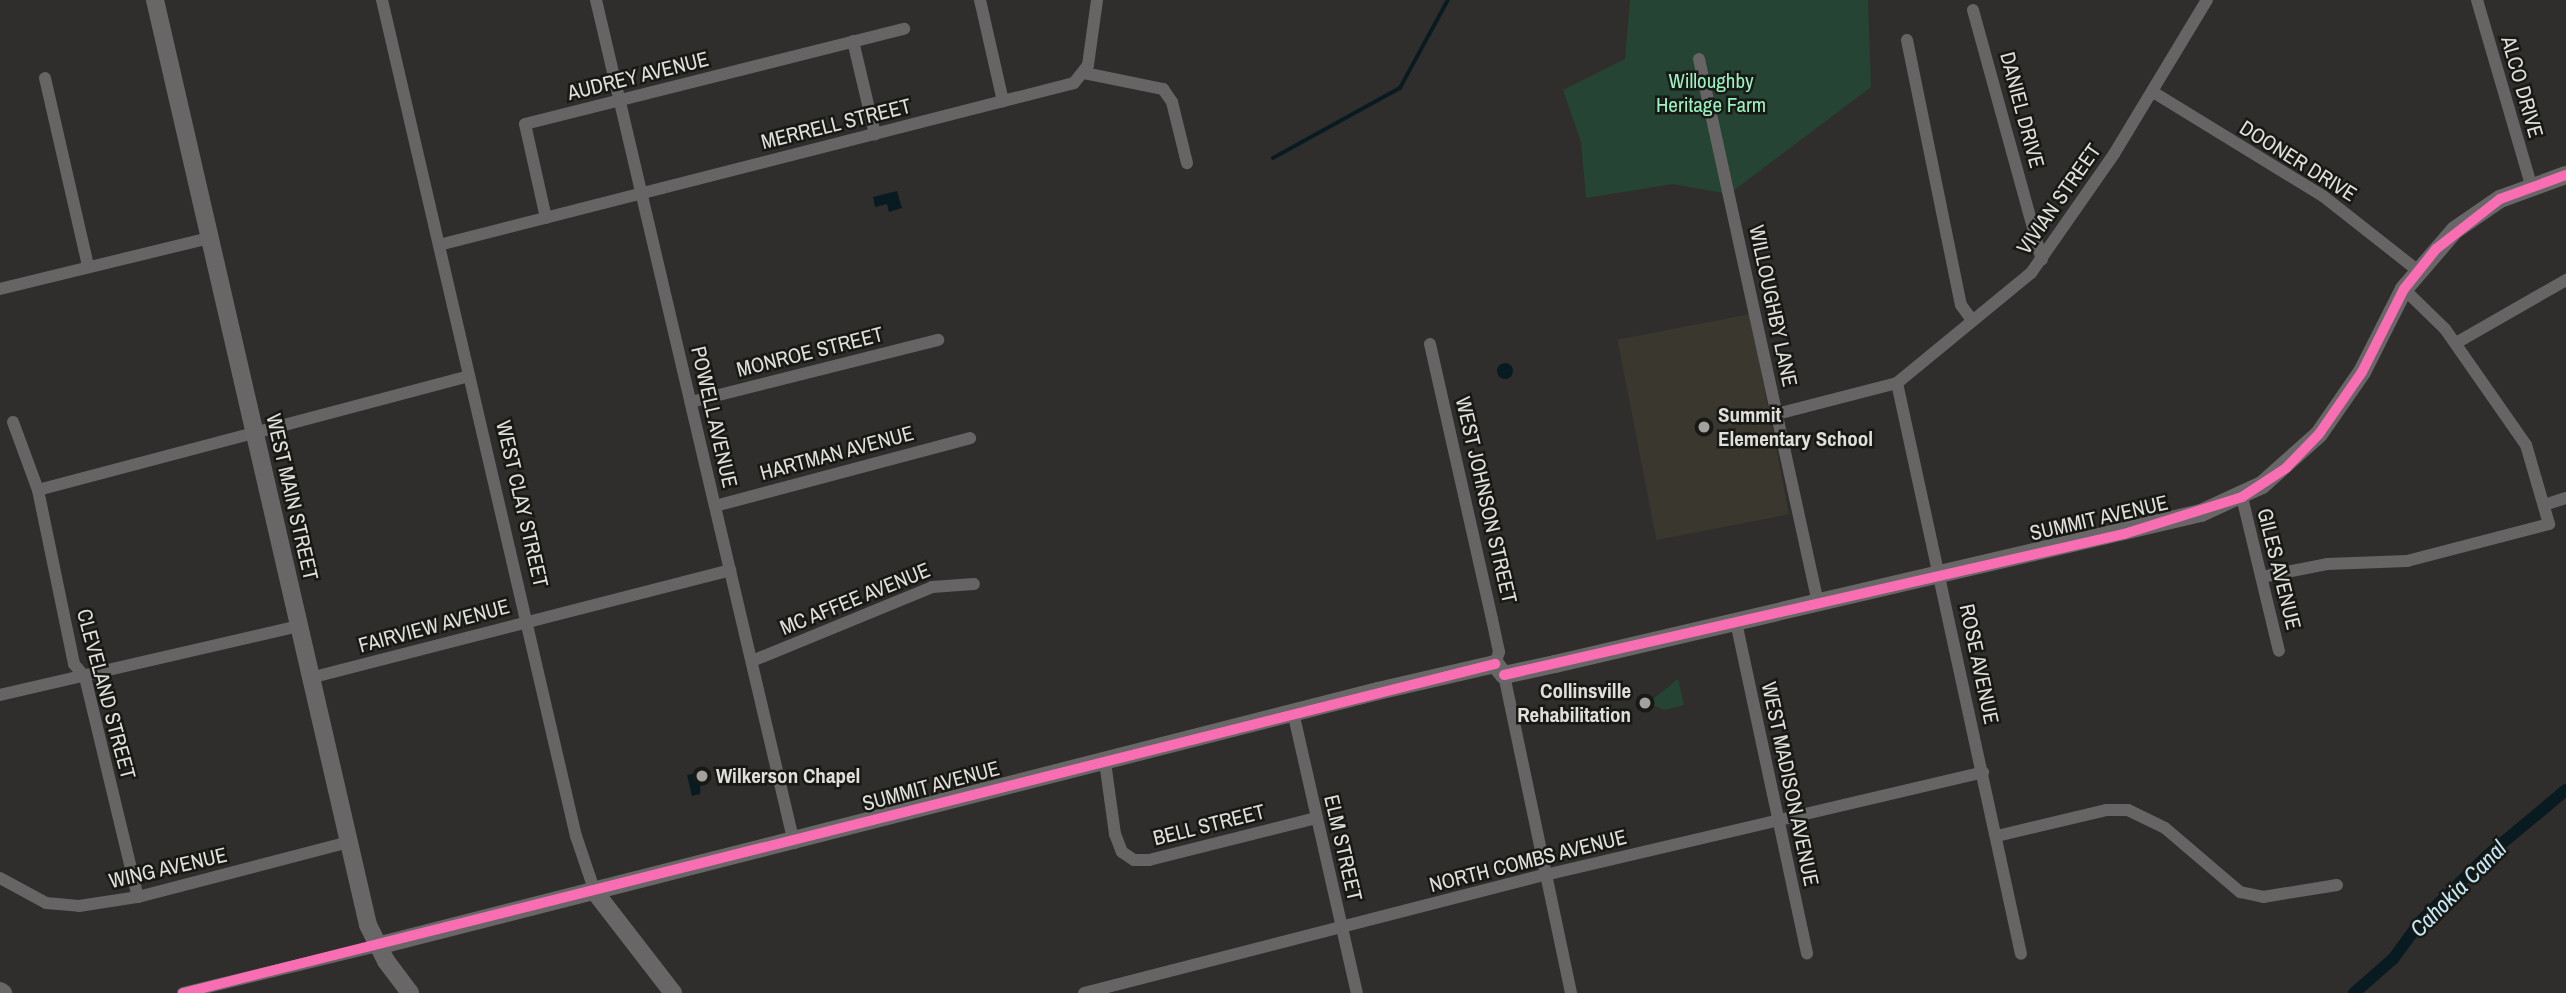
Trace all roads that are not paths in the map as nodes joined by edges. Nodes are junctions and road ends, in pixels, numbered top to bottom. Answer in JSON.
{"nodes":[{"id":1,"x":155,"y":0,"type":"edge"},
{"id":2,"x":382,"y":0,"type":"edge"},
{"id":3,"x":596,"y":0,"type":"edge"},
{"id":4,"x":980,"y":0,"type":"edge"},
{"id":5,"x":1097,"y":0,"type":"edge"},
{"id":6,"x":2207,"y":0,"type":"edge"},
{"id":7,"x":2477,"y":0,"type":"edge"},
{"id":8,"x":1973,"y":10,"type":"dead end"},
{"id":9,"x":904,"y":29,"type":"dead end"},
{"id":10,"x":1907,"y":40,"type":"dead end"},
{"id":11,"x":853,"y":41,"type":"junction"},
{"id":12,"x":1699,"y":59,"type":"dead end"},
{"id":13,"x":1084,"y":73,"type":"junction"},
{"id":14,"x":45,"y":78,"type":"dead end"},
{"id":15,"x":2153,"y":92,"type":"junction"},
{"id":16,"x":620,"y":101,"type":"junction"},
{"id":17,"x":1003,"y":101,"type":"junction"},
{"id":18,"x":875,"y":134,"type":"junction"},
{"id":19,"x":1187,"y":163,"type":"dead end"},
{"id":20,"x":2566,"y":175,"type":"edge"},
{"id":21,"x":2531,"y":185,"type":"junction"},
{"id":22,"x":642,"y":194,"type":"junction"},
{"id":23,"x":546,"y":218,"type":"junction"},
{"id":24,"x":209,"y":238,"type":"junction"},
{"id":25,"x":439,"y":245,"type":"junction"},
{"id":26,"x":2042,"y":260,"type":"junction"},
{"id":27,"x":88,"y":266,"type":"junction"},
{"id":28,"x":2417,"y":270,"type":"junction"},
{"id":29,"x":2566,"y":280,"type":"edge"},
{"id":30,"x":0,"y":289,"type":"edge"},
{"id":31,"x":2404,"y":289,"type":"junction"},
{"id":32,"x":1972,"y":320,"type":"junction"},
{"id":33,"x":938,"y":340,"type":"dead end"},
{"id":34,"x":2456,"y":343,"type":"junction"},
{"id":35,"x":1430,"y":344,"type":"dead end"},
{"id":36,"x":469,"y":376,"type":"junction"},
{"id":37,"x":1897,"y":383,"type":"junction"},
{"id":38,"x":691,"y":402,"type":"junction"},
{"id":39,"x":1777,"y":414,"type":"junction"},
{"id":40,"x":13,"y":422,"type":"dead end"},
{"id":41,"x":254,"y":431,"type":"junction"},
{"id":42,"x":970,"y":438,"type":"dead end"},
{"id":43,"x":38,"y":490,"type":"junction"},
{"id":44,"x":2242,"y":497,"type":"junction"},
{"id":45,"x":2566,"y":498,"type":"edge"},
{"id":46,"x":2544,"y":505,"type":"junction"},
{"id":47,"x":715,"y":506,"type":"junction"},
{"id":48,"x":730,"y":570,"type":"junction"},
{"id":49,"x":1940,"y":575,"type":"junction"},
{"id":50,"x":2262,"y":577,"type":"junction"},
{"id":51,"x":974,"y":583,"type":"dead end"},
{"id":52,"x":1818,"y":603,"type":"junction"},
{"id":53,"x":526,"y":622,"type":"junction"},
{"id":54,"x":1736,"y":622,"type":"junction"},
{"id":55,"x":298,"y":626,"type":"junction"},
{"id":56,"x":2278,"y":651,"type":"dead end"},
{"id":57,"x":752,"y":661,"type":"junction"},
{"id":58,"x":1499,"y":670,"type":"junction"},
{"id":59,"x":86,"y":677,"type":"junction"},
{"id":60,"x":310,"y":678,"type":"junction"},
{"id":61,"x":0,"y":695,"type":"edge"},
{"id":62,"x":1293,"y":712,"type":"junction"},
{"id":63,"x":1105,"y":762,"type":"junction"},
{"id":64,"x":1983,"y":772,"type":"junction"},
{"id":65,"x":1316,"y":818,"type":"junction"},
{"id":66,"x":1778,"y":821,"type":"junction"},
{"id":67,"x":1997,"y":836,"type":"junction"},
{"id":68,"x":349,"y":842,"type":"junction"},
{"id":69,"x":794,"y":843,"type":"junction"},
{"id":70,"x":1545,"y":875,"type":"junction"},
{"id":71,"x":0,"y":878,"type":"edge"},
{"id":72,"x":2337,"y":885,"type":"dead end"},
{"id":73,"x":595,"y":892,"type":"junction"},
{"id":74,"x":138,"y":897,"type":"junction"},
{"id":75,"x":1342,"y":927,"type":"junction"},
{"id":76,"x":377,"y":946,"type":"junction"},
{"id":77,"x":1807,"y":953,"type":"dead end"},
{"id":78,"x":2021,"y":954,"type":"dead end"},
{"id":79,"x":1139,"y":979,"type":"junction"},
{"id":80,"x":183,"y":993,"type":"edge"},
{"id":81,"x":410,"y":993,"type":"edge"},
{"id":82,"x":673,"y":993,"type":"edge"},
{"id":83,"x":1084,"y":993,"type":"edge"},
{"id":84,"x":1143,"y":993,"type":"edge"},
{"id":85,"x":1357,"y":993,"type":"edge"},
{"id":86,"x":1571,"y":993,"type":"edge"}],
"edges":[{"from":1,"to":24,"type":"street","name":"WEST MAIN STREET"},
{"from":2,"to":25,"type":"street","name":"WEST CLAY STREET"},
{"from":3,"to":16,"type":"street","name":"POWELL AVENUE"},
{"from":4,"to":17,"type":"street"},
{"from":5,"to":13,"type":"street"},
{"from":6,"to":15,"type":"street","name":"VIVIAN STREET"},
{"from":7,"to":21,"type":"street","name":"ALCO DRIVE"},
{"from":8,"to":26,"type":"street","name":"DANIEL DRIVE"},
{"from":9,"to":11,"type":"street","name":"AUDREY AVENUE"},
{"from":10,"to":32,"type":"street"},
{"from":11,"to":16,"type":"street","name":"AUDREY AVENUE"},
{"from":11,"to":18,"type":"street"},
{"from":12,"to":39,"type":"street","name":"WILLOUGHBY LANE"},
{"from":13,"to":17,"type":"street","name":"MERRELL STREET"},
{"from":13,"to":19,"type":"street"},
{"from":14,"to":27,"type":"street"},
{"from":15,"to":26,"type":"street","name":"VIVIAN STREET"},
{"from":15,"to":28,"type":"street","name":"DOONER DRIVE"},
{"from":16,"to":22,"type":"street","name":"POWELL AVENUE"},
{"from":16,"to":23,"type":"street","name":"AUDREY AVENUE"},
{"from":17,"to":18,"type":"street","name":"MERRELL STREET"},
{"from":18,"to":22,"type":"street","name":"MERRELL STREET"},
{"from":20,"to":21,"type":"street","name":"SUMMIT AVENUE"},
{"from":21,"to":28,"type":"street","name":"SUMMIT AVENUE"},
{"from":22,"to":23,"type":"street","name":"MERRELL STREET"},
{"from":22,"to":38,"type":"street","name":"POWELL AVENUE"},
{"from":23,"to":25,"type":"street","name":"MERRELL STREET"},
{"from":24,"to":27,"type":"street"},
{"from":24,"to":41,"type":"street","name":"WEST MAIN STREET"},
{"from":25,"to":36,"type":"street","name":"WEST CLAY STREET"},
{"from":26,"to":32,"type":"street","name":"VIVIAN STREET"},
{"from":27,"to":30,"type":"street"},
{"from":28,"to":31,"type":"street","name":"SUMMIT AVENUE"},
{"from":29,"to":34,"type":"street"},
{"from":31,"to":34,"type":"street"},
{"from":31,"to":44,"type":"street","name":"SUMMIT AVENUE"},
{"from":32,"to":37,"type":"street","name":"VIVIAN STREET"},
{"from":33,"to":38,"type":"street","name":"MONROE STREET"},
{"from":34,"to":46,"type":"street"},
{"from":35,"to":58,"type":"street","name":"WEST JOHNSON STREET"},
{"from":36,"to":41,"type":"street"},
{"from":36,"to":53,"type":"street","name":"WEST CLAY STREET"},
{"from":37,"to":39,"type":"street","name":"VIVIAN STREET"},
{"from":37,"to":49,"type":"street","name":"ROSE AVENUE"},
{"from":38,"to":47,"type":"street","name":"POWELL AVENUE"},
{"from":39,"to":52,"type":"street","name":"WILLOUGHBY LANE"},
{"from":40,"to":43,"type":"street","name":"CLEVELAND STREET"},
{"from":41,"to":43,"type":"street"},
{"from":41,"to":55,"type":"street","name":"WEST MAIN STREET"},
{"from":42,"to":47,"type":"street","name":"HARTMAN AVENUE"},
{"from":43,"to":59,"type":"street","name":"CLEVELAND STREET"},
{"from":44,"to":49,"type":"street","name":"SUMMIT AVENUE"},
{"from":44,"to":50,"type":"street","name":"GILES AVENUE"},
{"from":45,"to":46,"type":"street"},
{"from":46,"to":50,"type":"street"},
{"from":47,"to":48,"type":"street","name":"POWELL AVENUE"},
{"from":48,"to":53,"type":"street","name":"FAIRVIEW AVENUE"},
{"from":48,"to":57,"type":"street","name":"POWELL AVENUE"},
{"from":49,"to":52,"type":"street","name":"SUMMIT AVENUE"},
{"from":49,"to":64,"type":"street","name":"ROSE AVENUE"},
{"from":50,"to":56,"type":"street","name":"GILES AVENUE"},
{"from":51,"to":57,"type":"street","name":"MC AFFEE AVENUE"},
{"from":52,"to":54,"type":"street","name":"SUMMIT AVENUE"},
{"from":53,"to":60,"type":"street","name":"FAIRVIEW AVENUE"},
{"from":53,"to":73,"type":"street","name":"WEST CLAY STREET"},
{"from":54,"to":58,"type":"street","name":"SUMMIT AVENUE"},
{"from":54,"to":66,"type":"street","name":"WEST MADISON AVENUE"},
{"from":55,"to":59,"type":"street"},
{"from":55,"to":60,"type":"street","name":"WEST MAIN STREET"},
{"from":57,"to":69,"type":"street","name":"POWELL AVENUE"},
{"from":58,"to":62,"type":"street","name":"SUMMIT AVENUE"},
{"from":58,"to":70,"type":"street","name":"WEST JOHNSON STREET"},
{"from":59,"to":61,"type":"street"},
{"from":59,"to":74,"type":"street","name":"CLEVELAND STREET"},
{"from":60,"to":68,"type":"street","name":"WEST MAIN STREET"},
{"from":62,"to":63,"type":"street","name":"SUMMIT AVENUE"},
{"from":62,"to":65,"type":"street","name":"ELM STREET"},
{"from":63,"to":65,"type":"street","name":"BELL STREET"},
{"from":63,"to":69,"type":"street","name":"SUMMIT AVENUE"},
{"from":64,"to":66,"type":"street","name":"NORTH COMBS AVENUE"},
{"from":64,"to":67,"type":"street","name":"ROSE AVENUE"},
{"from":65,"to":75,"type":"street","name":"ELM STREET"},
{"from":66,"to":70,"type":"street","name":"NORTH COMBS AVENUE"},
{"from":66,"to":77,"type":"street","name":"WEST MADISON AVENUE"},
{"from":67,"to":72,"type":"street"},
{"from":67,"to":78,"type":"street","name":"ROSE AVENUE"},
{"from":68,"to":74,"type":"street","name":"WING AVENUE"},
{"from":68,"to":76,"type":"street","name":"WEST MAIN STREET"},
{"from":69,"to":73,"type":"street","name":"SUMMIT AVENUE"},
{"from":70,"to":75,"type":"street","name":"NORTH COMBS AVENUE"},
{"from":70,"to":86,"type":"street","name":"WEST JOHNSON STREET"},
{"from":71,"to":74,"type":"street","name":"WING AVENUE"},
{"from":73,"to":76,"type":"street","name":"SUMMIT AVENUE"},
{"from":73,"to":82,"type":"street","name":"WEST CLAY STREET"},
{"from":75,"to":79,"type":"street","name":"NORTH COMBS AVENUE"},
{"from":75,"to":85,"type":"street","name":"ELM STREET"},
{"from":76,"to":80,"type":"street"},
{"from":76,"to":81,"type":"street","name":"WEST MAIN STREET"},
{"from":79,"to":83,"type":"street","name":"NORTH COMBS AVENUE"},
{"from":79,"to":84,"type":"street"}]}
